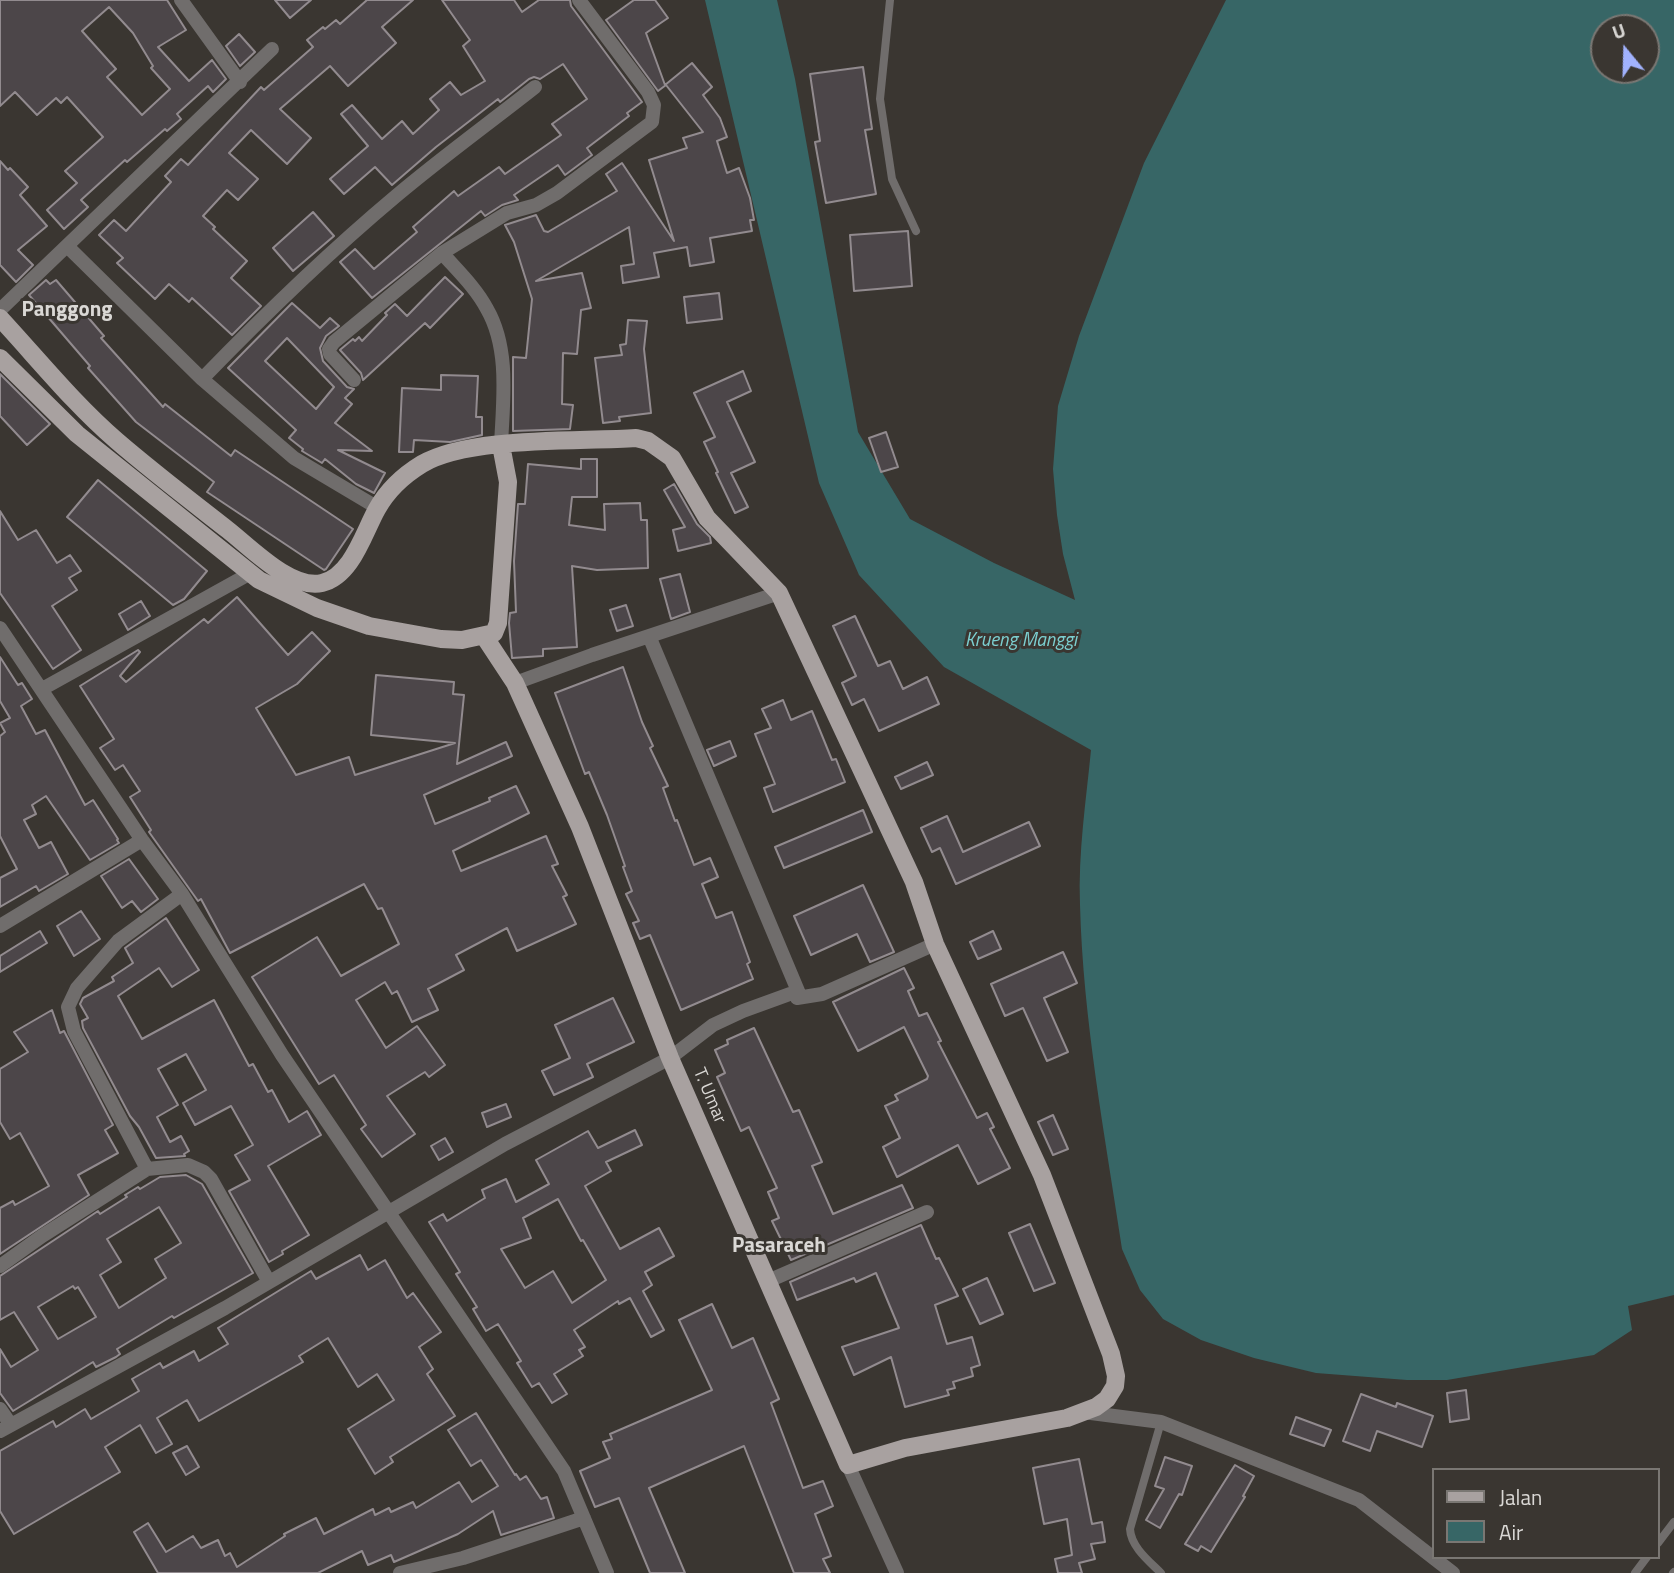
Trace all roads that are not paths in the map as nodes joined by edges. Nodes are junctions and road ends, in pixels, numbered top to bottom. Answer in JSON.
{"nodes":[{"id":1,"x":181,"y":0,"type":"edge"},
{"id":2,"x":579,"y":0,"type":"edge"},
{"id":3,"x":890,"y":0,"type":"edge"},
{"id":4,"x":271,"y":49,"type":"dead end"},
{"id":5,"x":240,"y":82,"type":"junction"},
{"id":6,"x":535,"y":88,"type":"dead end"},
{"id":7,"x":916,"y":231,"type":"dead end"},
{"id":8,"x":68,"y":247,"type":"junction"},
{"id":9,"x":442,"y":253,"type":"junction"},
{"id":10,"x":0,"y":310,"type":"edge"},
{"id":11,"x":0,"y":318,"type":"edge"},
{"id":12,"x":0,"y":359,"type":"edge"},
{"id":13,"x":202,"y":379,"type":"junction"},
{"id":14,"x":354,"y":380,"type":"dead end"},
{"id":15,"x":501,"y":445,"type":"junction"},
{"id":16,"x":378,"y":508,"type":"junction"},
{"id":17,"x":249,"y":574,"type":"junction"},
{"id":18,"x":779,"y":593,"type":"junction"},
{"id":19,"x":2,"y":636,"type":"edge"},
{"id":20,"x":484,"y":636,"type":"junction"},
{"id":21,"x":649,"y":636,"type":"junction"},
{"id":22,"x":515,"y":683,"type":"junction"},
{"id":23,"x":42,"y":689,"type":"junction"},
{"id":24,"x":142,"y":840,"type":"junction"},
{"id":25,"x":182,"y":894,"type":"junction"},
{"id":26,"x":0,"y":926,"type":"edge"},
{"id":27,"x":935,"y":944,"type":"junction"},
{"id":28,"x":798,"y":991,"type":"junction"},
{"id":29,"x":670,"y":1058,"type":"junction"},
{"id":30,"x":146,"y":1169,"type":"junction"},
{"id":31,"x":388,"y":1210,"type":"junction"},
{"id":32,"x":927,"y":1212,"type":"dead end"},
{"id":33,"x":0,"y":1266,"type":"edge"},
{"id":34,"x":768,"y":1281,"type":"junction"},
{"id":35,"x":269,"y":1282,"type":"junction"},
{"id":36,"x":0,"y":1409,"type":"edge"},
{"id":37,"x":1082,"y":1412,"type":"junction"},
{"id":38,"x":1161,"y":1422,"type":"junction"},
{"id":39,"x":5,"y":1428,"type":"edge"},
{"id":40,"x":848,"y":1465,"type":"junction"},
{"id":41,"x":584,"y":1518,"type":"junction"},
{"id":42,"x":1674,"y":1522,"type":"edge"},
{"id":43,"x":1660,"y":1540,"type":"edge"},
{"id":44,"x":1432,"y":1557,"type":"edge"},
{"id":45,"x":1435,"y":1559,"type":"edge"},
{"id":46,"x":400,"y":1573,"type":"edge"},
{"id":47,"x":607,"y":1573,"type":"edge"},
{"id":48,"x":898,"y":1573,"type":"edge"},
{"id":49,"x":1161,"y":1573,"type":"edge"},
{"id":50,"x":1453,"y":1573,"type":"edge"}],
"edges":[{"from":1,"to":5,"type":"street"},
{"from":2,"to":9,"type":"street"},
{"from":3,"to":7,"type":"lane"},
{"from":4,"to":5,"type":"street"},
{"from":5,"to":8,"type":"street"},
{"from":6,"to":13,"type":"street"},
{"from":8,"to":10,"type":"street"},
{"from":8,"to":13,"type":"street"},
{"from":9,"to":14,"type":"street"},
{"from":9,"to":15,"type":"street"},
{"from":11,"to":16,"type":"main road"},
{"from":12,"to":17,"type":"main road"},
{"from":13,"to":16,"type":"street"},
{"from":15,"to":16,"type":"main road"},
{"from":15,"to":18,"type":"main road"},
{"from":15,"to":20,"type":"main road"},
{"from":17,"to":20,"type":"main road"},
{"from":17,"to":23,"type":"street"},
{"from":18,"to":21,"type":"street"},
{"from":18,"to":27,"type":"main road"},
{"from":19,"to":23,"type":"street"},
{"from":20,"to":22,"type":"main road","name":"T. Umar"},
{"from":21,"to":22,"type":"street"},
{"from":21,"to":28,"type":"street"},
{"from":22,"to":29,"type":"main road","name":"T. Umar"},
{"from":23,"to":24,"type":"street"},
{"from":24,"to":25,"type":"street"},
{"from":24,"to":26,"type":"street"},
{"from":25,"to":30,"type":"street"},
{"from":25,"to":31,"type":"street"},
{"from":27,"to":28,"type":"street"},
{"from":27,"to":37,"type":"main road"},
{"from":28,"to":29,"type":"street"},
{"from":29,"to":31,"type":"street"},
{"from":29,"to":34,"type":"main road","name":"T. Umar"},
{"from":30,"to":33,"type":"street"},
{"from":30,"to":35,"type":"street"},
{"from":31,"to":35,"type":"street"},
{"from":31,"to":41,"type":"street"},
{"from":32,"to":34,"type":"street"},
{"from":34,"to":40,"type":"main road","name":"T. Umar"},
{"from":35,"to":39,"type":"street"},
{"from":36,"to":39,"type":"street"},
{"from":37,"to":38,"type":"street"},
{"from":37,"to":40,"type":"main road"},
{"from":38,"to":44,"type":"street"},
{"from":38,"to":49,"type":"lane"},
{"from":40,"to":48,"type":"street","name":"T. Umar"},
{"from":41,"to":46,"type":"street"},
{"from":41,"to":47,"type":"street"},
{"from":42,"to":43,"type":"lane"},
{"from":45,"to":50,"type":"street"}]}
